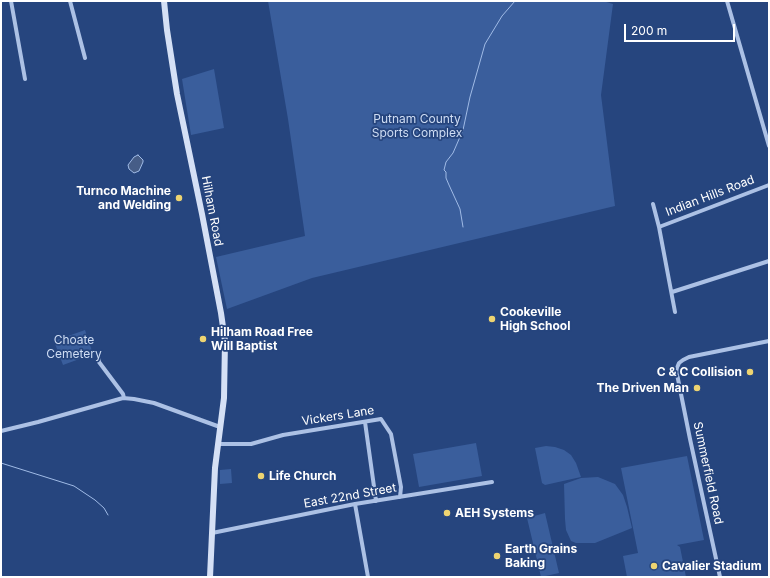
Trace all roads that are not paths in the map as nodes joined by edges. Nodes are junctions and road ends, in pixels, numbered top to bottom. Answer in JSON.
{"nodes":[{"id":1,"x":11,"y":1,"type":"edge"},
{"id":2,"x":70,"y":1,"type":"edge"},
{"id":3,"x":164,"y":1,"type":"edge"},
{"id":4,"x":727,"y":1,"type":"edge"},
{"id":5,"x":85,"y":58,"type":"dead end"},
{"id":6,"x":25,"y":78,"type":"dead end"},
{"id":7,"x":769,"y":146,"type":"edge"},
{"id":8,"x":769,"y":185,"type":"edge"},
{"id":9,"x":652,"y":204,"type":"dead end"},
{"id":10,"x":659,"y":226,"type":"junction"},
{"id":11,"x":769,"y":261,"type":"edge"},
{"id":12,"x":672,"y":292,"type":"junction"},
{"id":13,"x":675,"y":312,"type":"dead end"},
{"id":14,"x":769,"y":341,"type":"edge"},
{"id":15,"x":98,"y":355,"type":"dead end"},
{"id":16,"x":124,"y":398,"type":"junction"},
{"id":17,"x":365,"y":422,"type":"junction"},
{"id":18,"x":220,"y":427,"type":"junction"},
{"id":19,"x":1,"y":431,"type":"edge"},
{"id":20,"x":219,"y":444,"type":"junction"},
{"id":21,"x":492,"y":482,"type":"dead end"},
{"id":22,"x":400,"y":497,"type":"junction"},
{"id":23,"x":376,"y":501,"type":"junction"},
{"id":24,"x":355,"y":504,"type":"junction"},
{"id":25,"x":212,"y":533,"type":"junction"},
{"id":26,"x":210,"y":577,"type":"edge"},
{"id":27,"x":368,"y":577,"type":"edge"},
{"id":28,"x":720,"y":577,"type":"edge"}],
"edges":[{"from":1,"to":6,"type":"street"},
{"from":2,"to":5,"type":"street"},
{"from":3,"to":18,"type":"main road","name":"Hilham Road"},
{"from":4,"to":7,"type":"street"},
{"from":8,"to":10,"type":"street","name":"Indian Hills Road"},
{"from":9,"to":10,"type":"street","name":"Indian Hills Road"},
{"from":10,"to":12,"type":"street","name":"Indian Hills Road"},
{"from":11,"to":12,"type":"street"},
{"from":12,"to":13,"type":"street","name":"Indian Hills Road"},
{"from":14,"to":28,"type":"street","name":"Summerfield Road"},
{"from":15,"to":16,"type":"street"},
{"from":16,"to":18,"type":"street"},
{"from":16,"to":19,"type":"street"},
{"from":17,"to":20,"type":"street","name":"Vickers Lane"},
{"from":17,"to":22,"type":"street","name":"Vickers Lane"},
{"from":17,"to":23,"type":"street"},
{"from":18,"to":20,"type":"main road","name":"Hilham Road"},
{"from":20,"to":25,"type":"main road","name":"Hilham Road"},
{"from":21,"to":22,"type":"street","name":"East 22nd Street"},
{"from":22,"to":23,"type":"street","name":"East 22nd Street"},
{"from":23,"to":24,"type":"street","name":"East 22nd Street"},
{"from":24,"to":25,"type":"street","name":"East 22nd Street"},
{"from":24,"to":27,"type":"street"},
{"from":25,"to":26,"type":"main road","name":"Hilham Road"}]}
